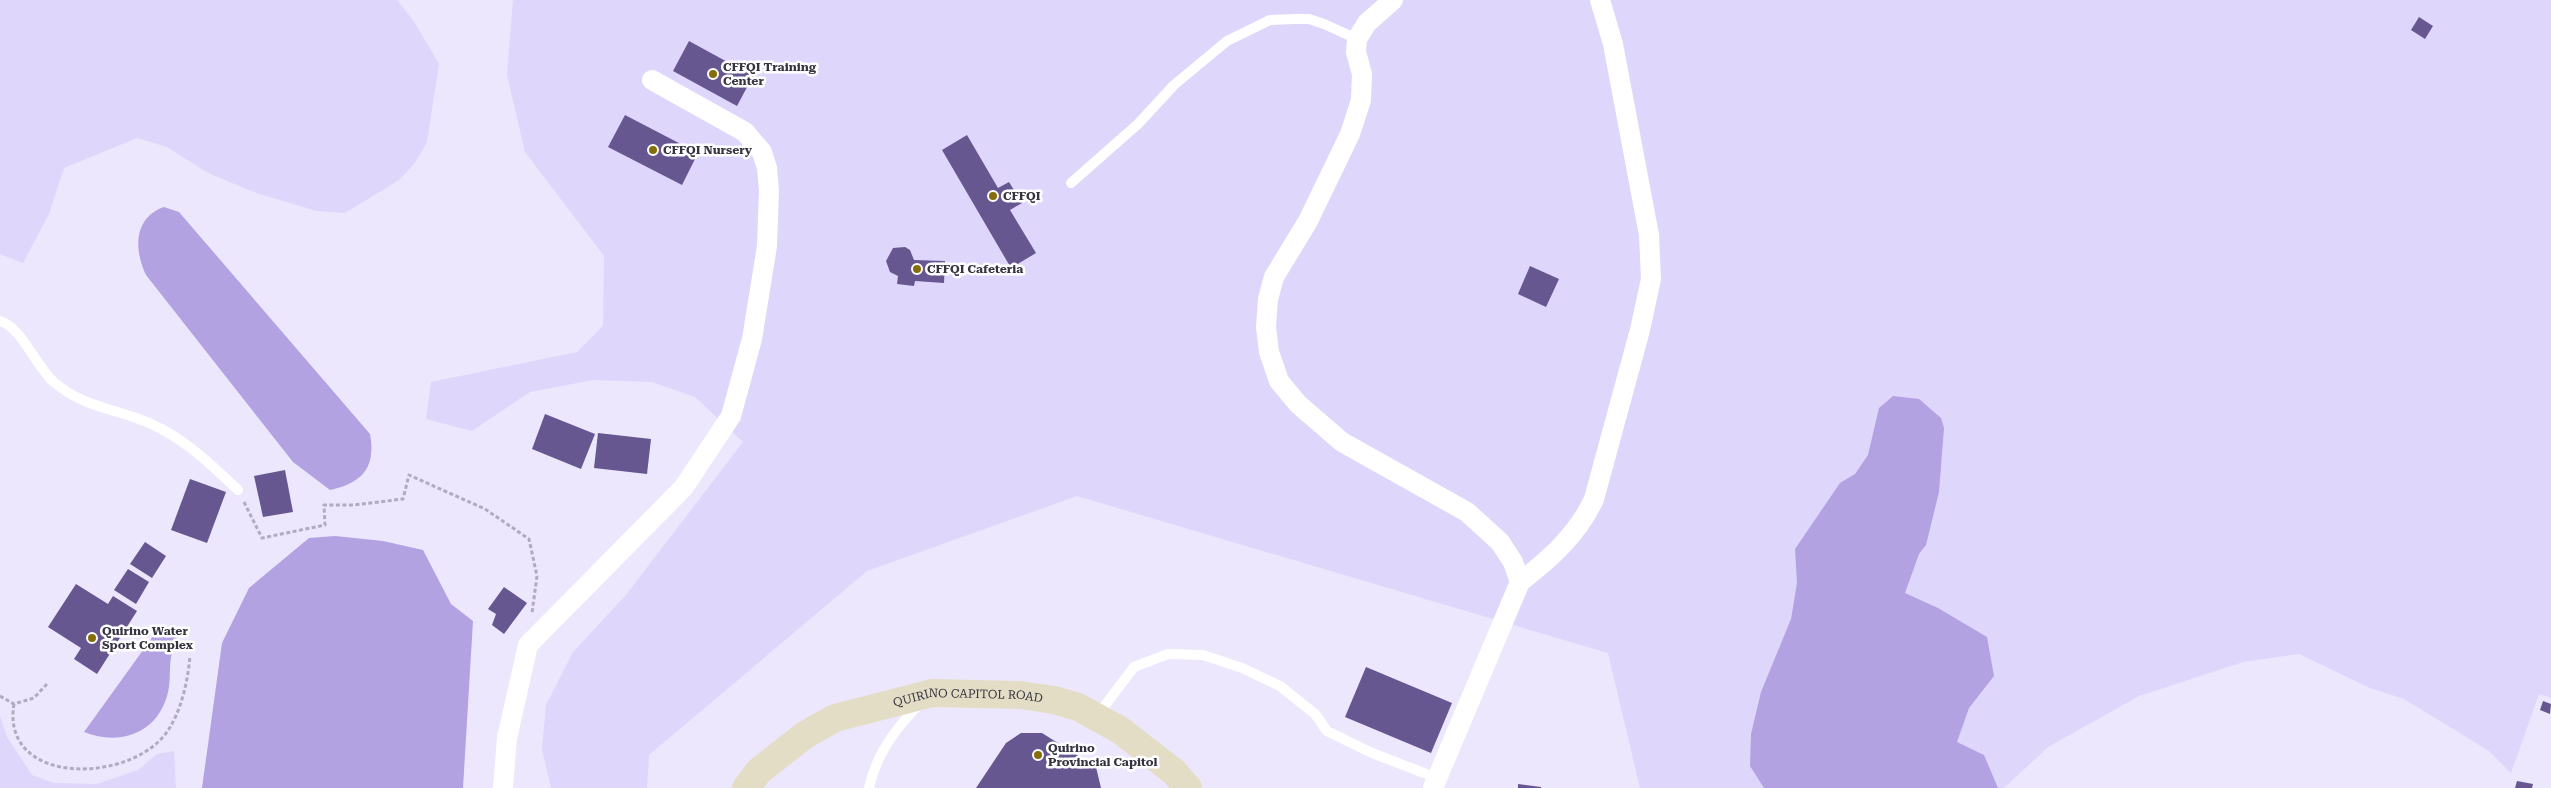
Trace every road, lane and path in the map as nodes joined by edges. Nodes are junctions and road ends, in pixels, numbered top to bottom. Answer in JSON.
{"nodes":[{"id":1,"x":1393,"y":0,"type":"edge"},
{"id":2,"x":1600,"y":0,"type":"edge"},
{"id":3,"x":1357,"y":39,"type":"junction"},
{"id":4,"x":652,"y":80,"type":"dead end"},
{"id":5,"x":1071,"y":184,"type":"dead end"},
{"id":6,"x":0,"y":321,"type":"edge"},
{"id":7,"x":238,"y":490,"type":"joint"},
{"id":8,"x":1520,"y":582,"type":"junction"},
{"id":9,"x":528,"y":645,"type":"junction"},
{"id":10,"x":190,"y":656,"type":"dead end"},
{"id":11,"x":47,"y":684,"type":"dead end"},
{"id":12,"x":932,"y":693,"type":"junction"},
{"id":13,"x":0,"y":696,"type":"edge"},
{"id":14,"x":14,"y":704,"type":"junction"},
{"id":15,"x":1096,"y":717,"type":"junction"},
{"id":16,"x":12,"y":737,"type":"dead end"},
{"id":17,"x":99,"y":772,"type":"dead end"},
{"id":18,"x":1435,"y":783,"type":"edge"},
{"id":19,"x":503,"y":788,"type":"edge"},
{"id":20,"x":746,"y":788,"type":"edge"},
{"id":21,"x":869,"y":788,"type":"edge"},
{"id":22,"x":1188,"y":788,"type":"edge"}],
"edges":[{"from":1,"to":3,"type":"street"},
{"from":2,"to":8,"type":"street"},
{"from":3,"to":5,"type":"lane"},
{"from":3,"to":8,"type":"street"},
{"from":4,"to":9,"type":"street"},
{"from":6,"to":7,"type":"lane"},
{"from":7,"to":9,"type":"path"},
{"from":8,"to":18,"type":"street"},
{"from":9,"to":19,"type":"street"},
{"from":10,"to":17,"type":"path"},
{"from":11,"to":14,"type":"path"},
{"from":12,"to":15,"type":"street","name":"QUIRINO CAPITOL ROAD"},
{"from":12,"to":20,"type":"street","name":"QUIRINO CAPITOL ROAD"},
{"from":12,"to":21,"type":"lane"},
{"from":13,"to":14,"type":"path"},
{"from":14,"to":16,"type":"path"},
{"from":15,"to":18,"type":"lane"},
{"from":15,"to":22,"type":"street","name":"QUIRINO CAPITOL ROAD"}]}
